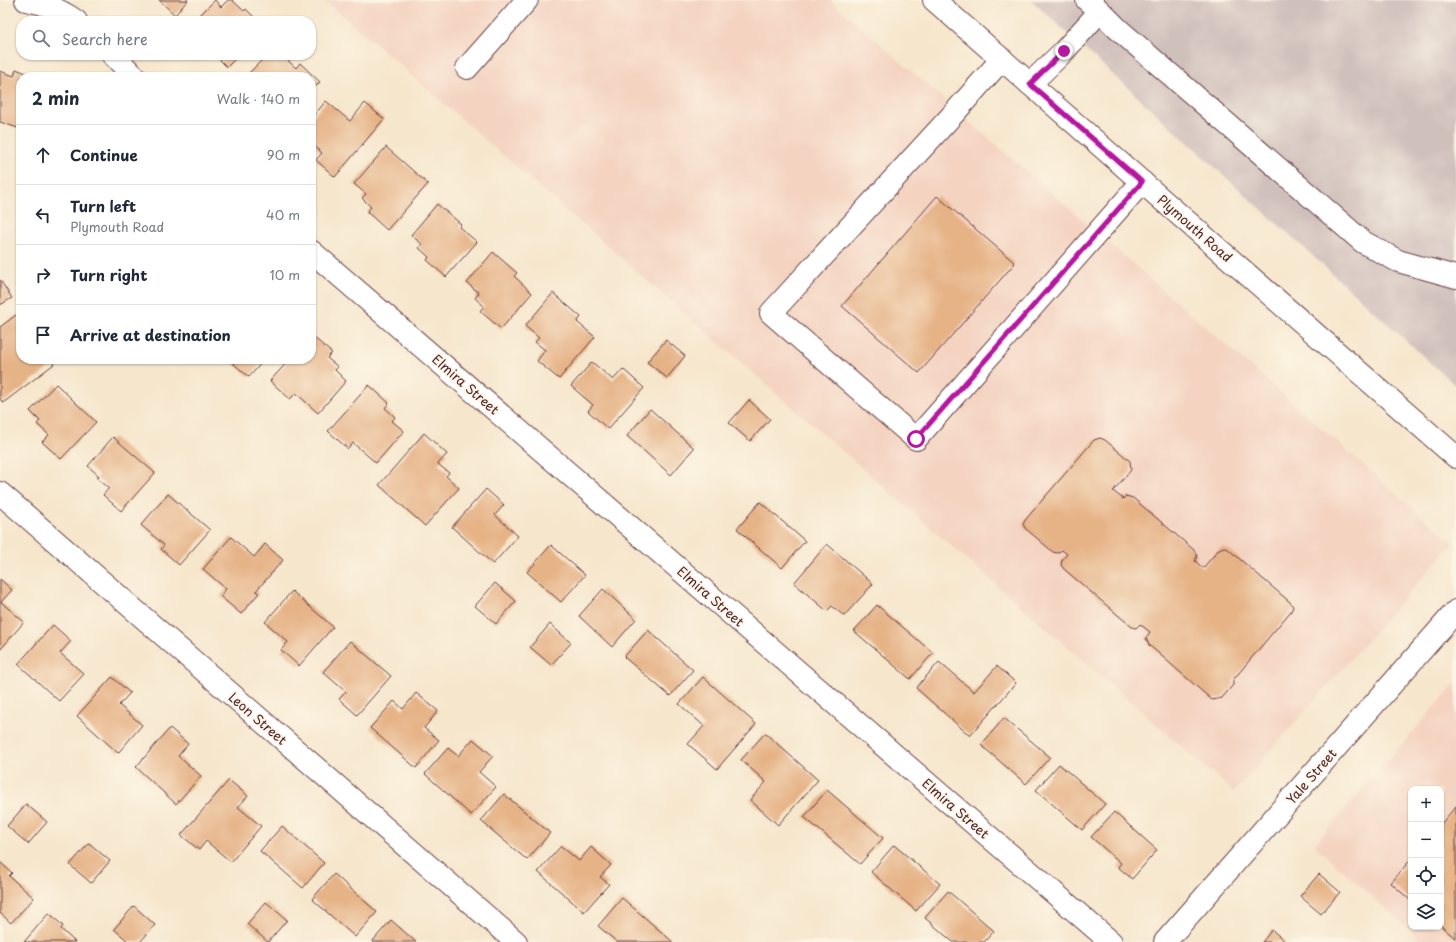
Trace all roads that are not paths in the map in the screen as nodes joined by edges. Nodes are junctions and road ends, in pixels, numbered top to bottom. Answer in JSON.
{"nodes":[{"id":1,"x":26,"y":0,"type":"edge"},
{"id":2,"x":527,"y":0,"type":"edge"},
{"id":3,"x":934,"y":0,"type":"edge"},
{"id":4,"x":1094,"y":5,"type":"edge"},
{"id":5,"x":68,"y":16,"type":"edge"},
{"id":6,"x":1002,"y":59,"type":"junction"},
{"id":7,"x":118,"y":60,"type":"edge"},
{"id":8,"x":467,"y":68,"type":"dead end"},
{"id":9,"x":130,"y":72,"type":"edge"},
{"id":10,"x":1030,"y":84,"type":"junction"},
{"id":11,"x":1142,"y":182,"type":"junction"},
{"id":12,"x":316,"y":255,"type":"edge"},
{"id":13,"x":1456,"y":277,"type":"edge"},
{"id":14,"x":1456,"y":457,"type":"edge"},
{"id":15,"x":0,"y":494,"type":"edge"},
{"id":16,"x":1456,"y":611,"type":"edge"},
{"id":17,"x":516,"y":942,"type":"edge"},
{"id":18,"x":1111,"y":942,"type":"edge"},
{"id":19,"x":1165,"y":942,"type":"edge"}],
"edges":[{"from":1,"to":5,"type":"street"},
{"from":2,"to":8,"type":"street"},
{"from":3,"to":6,"type":"street","name":"Plymouth Road"},
{"from":4,"to":10,"type":"street"},
{"from":4,"to":13,"type":"street"},
{"from":6,"to":10,"type":"street","name":"Plymouth Road"},
{"from":6,"to":11,"type":"street"},
{"from":7,"to":9,"type":"street"},
{"from":10,"to":11,"type":"street","name":"Plymouth Road"},
{"from":11,"to":14,"type":"street","name":"Plymouth Road"},
{"from":12,"to":18,"type":"street","name":"Elmira Street"},
{"from":15,"to":17,"type":"street","name":"Leon Street"},
{"from":16,"to":19,"type":"street","name":"Yale Street"}]}
